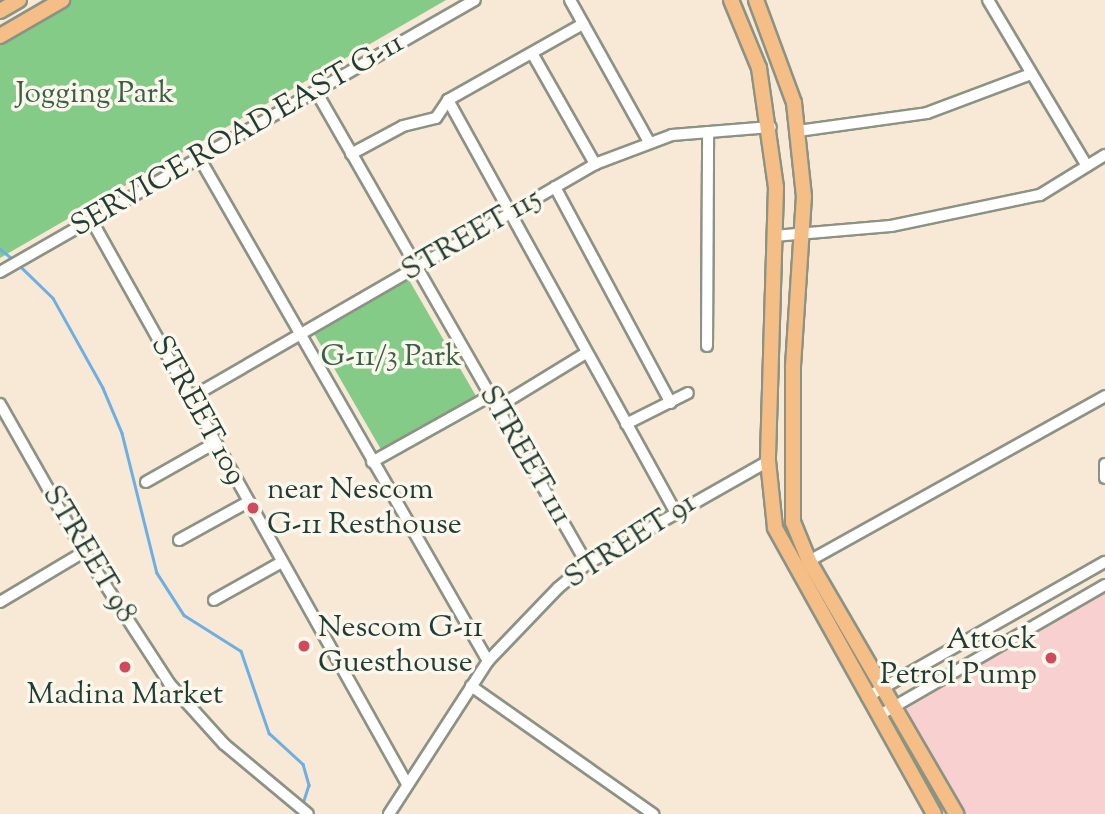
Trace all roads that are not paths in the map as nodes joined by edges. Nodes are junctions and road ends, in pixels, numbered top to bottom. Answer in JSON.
{"nodes":[{"id":1,"x":19,"y":0,"type":"edge"},
{"id":2,"x":62,"y":0,"type":"edge"},
{"id":3,"x":475,"y":0,"type":"edge"},
{"id":4,"x":570,"y":0,"type":"edge"},
{"id":5,"x":730,"y":0,"type":"edge"},
{"id":6,"x":756,"y":0,"type":"edge"},
{"id":7,"x":988,"y":0,"type":"edge"},
{"id":8,"x":46,"y":4,"type":"edge"},
{"id":9,"x":0,"y":11,"type":"edge"},
{"id":10,"x":583,"y":24,"type":"junction"},
{"id":11,"x":0,"y":36,"type":"edge"},
{"id":12,"x":532,"y":53,"type":"junction"},
{"id":13,"x":1031,"y":74,"type":"junction"},
{"id":14,"x":317,"y":93,"type":"junction"},
{"id":15,"x":449,"y":100,"type":"junction"},
{"id":16,"x":771,"y":127,"type":"junction"},
{"id":17,"x":798,"y":131,"type":"junction"},
{"id":18,"x":708,"y":132,"type":"junction"},
{"id":19,"x":648,"y":140,"type":"junction"},
{"id":20,"x":351,"y":154,"type":"junction"},
{"id":21,"x":1105,"y":155,"type":"edge"},
{"id":22,"x":200,"y":159,"type":"junction"},
{"id":23,"x":596,"y":164,"type":"junction"},
{"id":24,"x":1087,"y":166,"type":"junction"},
{"id":25,"x":555,"y":187,"type":"junction"},
{"id":26,"x":507,"y":215,"type":"junction"},
{"id":27,"x":92,"y":220,"type":"junction"},
{"id":28,"x":803,"y":234,"type":"junction"},
{"id":29,"x":774,"y":236,"type":"junction"},
{"id":30,"x":416,"y":268,"type":"junction"},
{"id":31,"x":0,"y":272,"type":"edge"},
{"id":32,"x":298,"y":337,"type":"junction"},
{"id":33,"x":707,"y":346,"type":"dead end"},
{"id":34,"x":586,"y":353,"type":"junction"},
{"id":35,"x":688,"y":393,"type":"dead end"},
{"id":36,"x":490,"y":396,"type":"junction"},
{"id":37,"x":1105,"y":396,"type":"edge"},
{"id":38,"x":190,"y":398,"type":"junction"},
{"id":39,"x":671,"y":403,"type":"junction"},
{"id":40,"x":0,"y":404,"type":"edge"},
{"id":41,"x":496,"y":408,"type":"junction"},
{"id":42,"x":626,"y":424,"type":"junction"},
{"id":43,"x":215,"y":443,"type":"junction"},
{"id":44,"x":768,"y":461,"type":"junction"},
{"id":45,"x":372,"y":462,"type":"junction"},
{"id":46,"x":1105,"y":464,"type":"edge"},
{"id":47,"x":1105,"y":478,"type":"edge"},
{"id":48,"x":146,"y":482,"type":"dead end"},
{"id":49,"x":248,"y":502,"type":"junction"},
{"id":50,"x":675,"y":511,"type":"junction"},
{"id":51,"x":179,"y":540,"type":"dead end"},
{"id":52,"x":84,"y":552,"type":"junction"},
{"id":53,"x":809,"y":561,"type":"junction"},
{"id":54,"x":282,"y":562,"type":"junction"},
{"id":55,"x":1105,"y":562,"type":"edge"},
{"id":56,"x":587,"y":564,"type":"junction"},
{"id":57,"x":1105,"y":585,"type":"edge"},
{"id":58,"x":1046,"y":595,"type":"junction"},
{"id":59,"x":214,"y":600,"type":"dead end"},
{"id":60,"x":0,"y":602,"type":"edge"},
{"id":61,"x":1055,"y":611,"type":"junction"},
{"id":62,"x":970,"y":638,"type":"junction"},
{"id":63,"x":981,"y":656,"type":"junction"},
{"id":64,"x":488,"y":661,"type":"junction"},
{"id":65,"x":471,"y":685,"type":"junction"},
{"id":66,"x":881,"y":689,"type":"junction"},
{"id":67,"x":867,"y":697,"type":"junction"},
{"id":68,"x":893,"y":707,"type":"junction"},
{"id":69,"x":878,"y":716,"type":"junction"},
{"id":70,"x":407,"y":784,"type":"junction"},
{"id":71,"x":307,"y":813,"type":"edge"},
{"id":72,"x":389,"y":814,"type":"edge"},
{"id":73,"x":653,"y":814,"type":"edge"},
{"id":74,"x":934,"y":814,"type":"edge"},
{"id":75,"x":957,"y":814,"type":"edge"}],
"edges":[{"from":1,"to":9,"type":"main road"},
{"from":2,"to":8,"type":"main road"},
{"from":3,"to":14,"type":"street","name":"SERVICE ROAD EAST G-11"},
{"from":4,"to":10,"type":"street"},
{"from":5,"to":16,"type":"main road"},
{"from":6,"to":17,"type":"main road"},
{"from":7,"to":13,"type":"street"},
{"from":8,"to":11,"type":"main road"},
{"from":10,"to":12,"type":"street"},
{"from":10,"to":19,"type":"street"},
{"from":12,"to":15,"type":"street"},
{"from":12,"to":23,"type":"street"},
{"from":13,"to":17,"type":"street"},
{"from":13,"to":24,"type":"street"},
{"from":14,"to":20,"type":"street","name":"STREET 111"},
{"from":14,"to":22,"type":"street","name":"SERVICE ROAD EAST G-11"},
{"from":15,"to":20,"type":"street"},
{"from":15,"to":26,"type":"street"},
{"from":16,"to":18,"type":"street","name":"STREET 115"},
{"from":16,"to":29,"type":"main road"},
{"from":17,"to":28,"type":"main road"},
{"from":18,"to":19,"type":"street","name":"STREET 115"},
{"from":18,"to":33,"type":"street"},
{"from":19,"to":23,"type":"street","name":"STREET 115"},
{"from":20,"to":30,"type":"street","name":"STREET 111"},
{"from":21,"to":24,"type":"street"},
{"from":22,"to":27,"type":"street","name":"SERVICE ROAD EAST G-11"},
{"from":22,"to":32,"type":"street"},
{"from":23,"to":25,"type":"street","name":"STREET 115"},
{"from":24,"to":28,"type":"street"},
{"from":25,"to":26,"type":"street","name":"STREET 115"},
{"from":25,"to":39,"type":"street"},
{"from":26,"to":30,"type":"street","name":"STREET 115"},
{"from":26,"to":34,"type":"street"},
{"from":27,"to":31,"type":"street","name":"SERVICE ROAD EAST G-11"},
{"from":27,"to":38,"type":"street","name":"STREET 109"},
{"from":28,"to":29,"type":"street"},
{"from":28,"to":53,"type":"main road"},
{"from":29,"to":44,"type":"main road"},
{"from":30,"to":32,"type":"street","name":"STREET 115"},
{"from":30,"to":36,"type":"street","name":"STREET 111"},
{"from":32,"to":38,"type":"street","name":"STREET 115"},
{"from":32,"to":45,"type":"street"},
{"from":34,"to":41,"type":"street"},
{"from":34,"to":42,"type":"street"},
{"from":35,"to":39,"type":"street"},
{"from":36,"to":41,"type":"street","name":"STREET 111"},
{"from":36,"to":45,"type":"street"},
{"from":37,"to":53,"type":"street"},
{"from":38,"to":43,"type":"street","name":"STREET 109"},
{"from":39,"to":42,"type":"street"},
{"from":40,"to":52,"type":"street","name":"STREET 98"},
{"from":41,"to":56,"type":"street","name":"STREET 111"},
{"from":42,"to":50,"type":"street"},
{"from":43,"to":48,"type":"street"},
{"from":43,"to":49,"type":"street","name":"STREET 109"},
{"from":44,"to":50,"type":"street","name":"STREET 91"},
{"from":44,"to":67,"type":"main road"},
{"from":45,"to":64,"type":"street"},
{"from":46,"to":47,"type":"street"},
{"from":49,"to":51,"type":"street"},
{"from":49,"to":54,"type":"street","name":"STREET 109"},
{"from":50,"to":56,"type":"street","name":"STREET 91"},
{"from":52,"to":60,"type":"street"},
{"from":52,"to":71,"type":"street","name":"STREET 98"},
{"from":53,"to":66,"type":"main road"},
{"from":54,"to":59,"type":"street"},
{"from":54,"to":70,"type":"street","name":"STREET 109"},
{"from":55,"to":58,"type":"street"},
{"from":56,"to":64,"type":"street","name":"STREET 91"},
{"from":57,"to":61,"type":"street"},
{"from":58,"to":61,"type":"street"},
{"from":58,"to":62,"type":"street"},
{"from":61,"to":63,"type":"street"},
{"from":62,"to":63,"type":"street"},
{"from":62,"to":66,"type":"street"},
{"from":63,"to":68,"type":"street"},
{"from":64,"to":65,"type":"street","name":"STREET 91"},
{"from":65,"to":70,"type":"street","name":"STREET 91"},
{"from":65,"to":73,"type":"street"},
{"from":66,"to":67,"type":"street"},
{"from":66,"to":68,"type":"main road"},
{"from":67,"to":69,"type":"main road"},
{"from":68,"to":69,"type":"street"},
{"from":68,"to":75,"type":"main road"},
{"from":69,"to":74,"type":"main road"},
{"from":70,"to":72,"type":"street","name":"STREET 91"}]}
